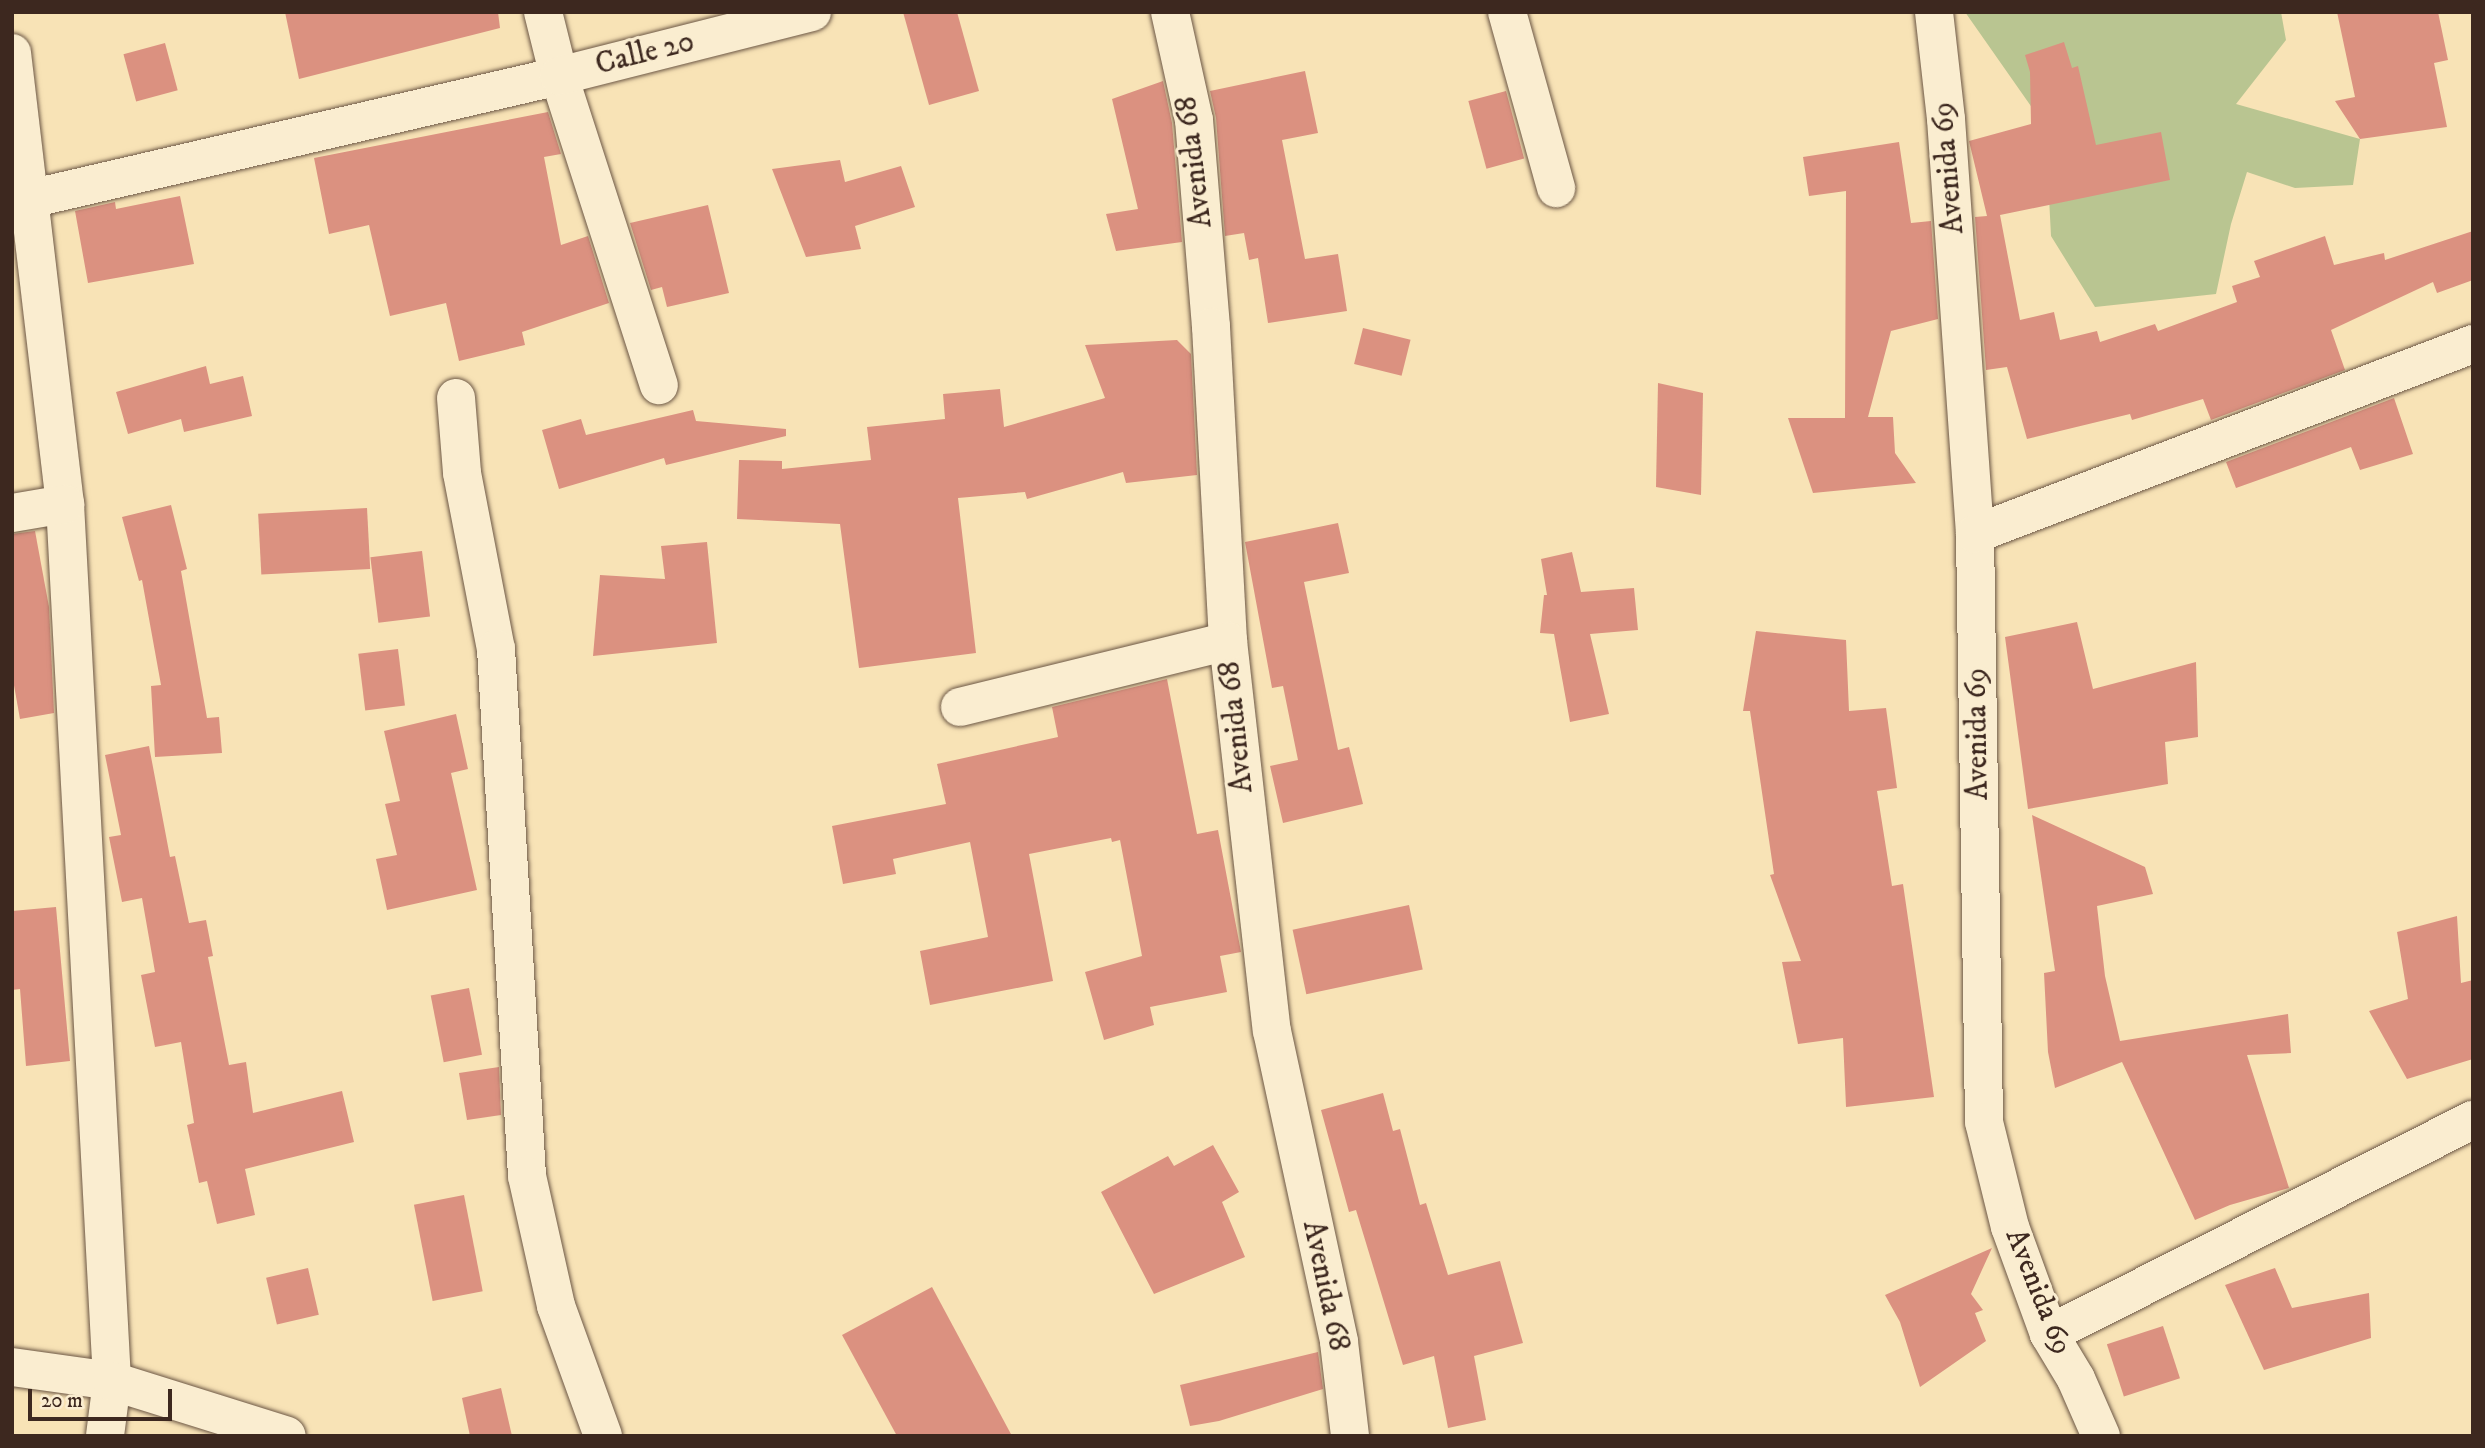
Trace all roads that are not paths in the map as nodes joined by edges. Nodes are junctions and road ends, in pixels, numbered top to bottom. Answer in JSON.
{"nodes":[{"id":1,"x":543,"y":12,"type":"edge"},
{"id":2,"x":812,"y":12,"type":"edge"},
{"id":3,"x":1170,"y":12,"type":"edge"},
{"id":4,"x":1507,"y":12,"type":"edge"},
{"id":5,"x":1934,"y":12,"type":"edge"},
{"id":6,"x":12,"y":53,"type":"edge"},
{"id":7,"x":559,"y":76,"type":"junction"},
{"id":8,"x":1556,"y":188,"type":"dead end"},
{"id":9,"x":20,"y":201,"type":"edge"},
{"id":10,"x":2473,"y":344,"type":"edge"},
{"id":11,"x":659,"y":385,"type":"dead end"},
{"id":12,"x":456,"y":398,"type":"dead end"},
{"id":13,"x":65,"y":504,"type":"junction"},
{"id":14,"x":12,"y":513,"type":"edge"},
{"id":15,"x":1975,"y":534,"type":"junction"},
{"id":16,"x":1228,"y":642,"type":"junction"},
{"id":17,"x":960,"y":707,"type":"dead end"},
{"id":18,"x":2473,"y":1120,"type":"edge"},
{"id":19,"x":2049,"y":1334,"type":"junction"},
{"id":20,"x":12,"y":1367,"type":"edge"},
{"id":21,"x":112,"y":1381,"type":"junction"},
{"id":22,"x":105,"y":1436,"type":"edge"},
{"id":23,"x":287,"y":1436,"type":"edge"},
{"id":24,"x":603,"y":1436,"type":"edge"},
{"id":25,"x":1350,"y":1436,"type":"edge"},
{"id":26,"x":2101,"y":1436,"type":"edge"}],
"edges":[{"from":1,"to":7,"type":"street"},
{"from":2,"to":7,"type":"street","name":"Calle 20"},
{"from":3,"to":16,"type":"street","name":"Avenida 68"},
{"from":4,"to":8,"type":"street"},
{"from":5,"to":15,"type":"street","name":"Avenida 69"},
{"from":6,"to":9,"type":"street"},
{"from":7,"to":9,"type":"street","name":"Calle 20"},
{"from":7,"to":11,"type":"street"},
{"from":9,"to":13,"type":"street"},
{"from":10,"to":15,"type":"street"},
{"from":12,"to":24,"type":"street"},
{"from":13,"to":14,"type":"street"},
{"from":13,"to":21,"type":"street"},
{"from":15,"to":19,"type":"street","name":"Avenida 69"},
{"from":16,"to":17,"type":"street"},
{"from":16,"to":25,"type":"street","name":"Avenida 68"},
{"from":18,"to":19,"type":"street"},
{"from":19,"to":26,"type":"street","name":"Avenida 69"},
{"from":20,"to":21,"type":"street"},
{"from":21,"to":22,"type":"street"},
{"from":21,"to":23,"type":"street"}]}
